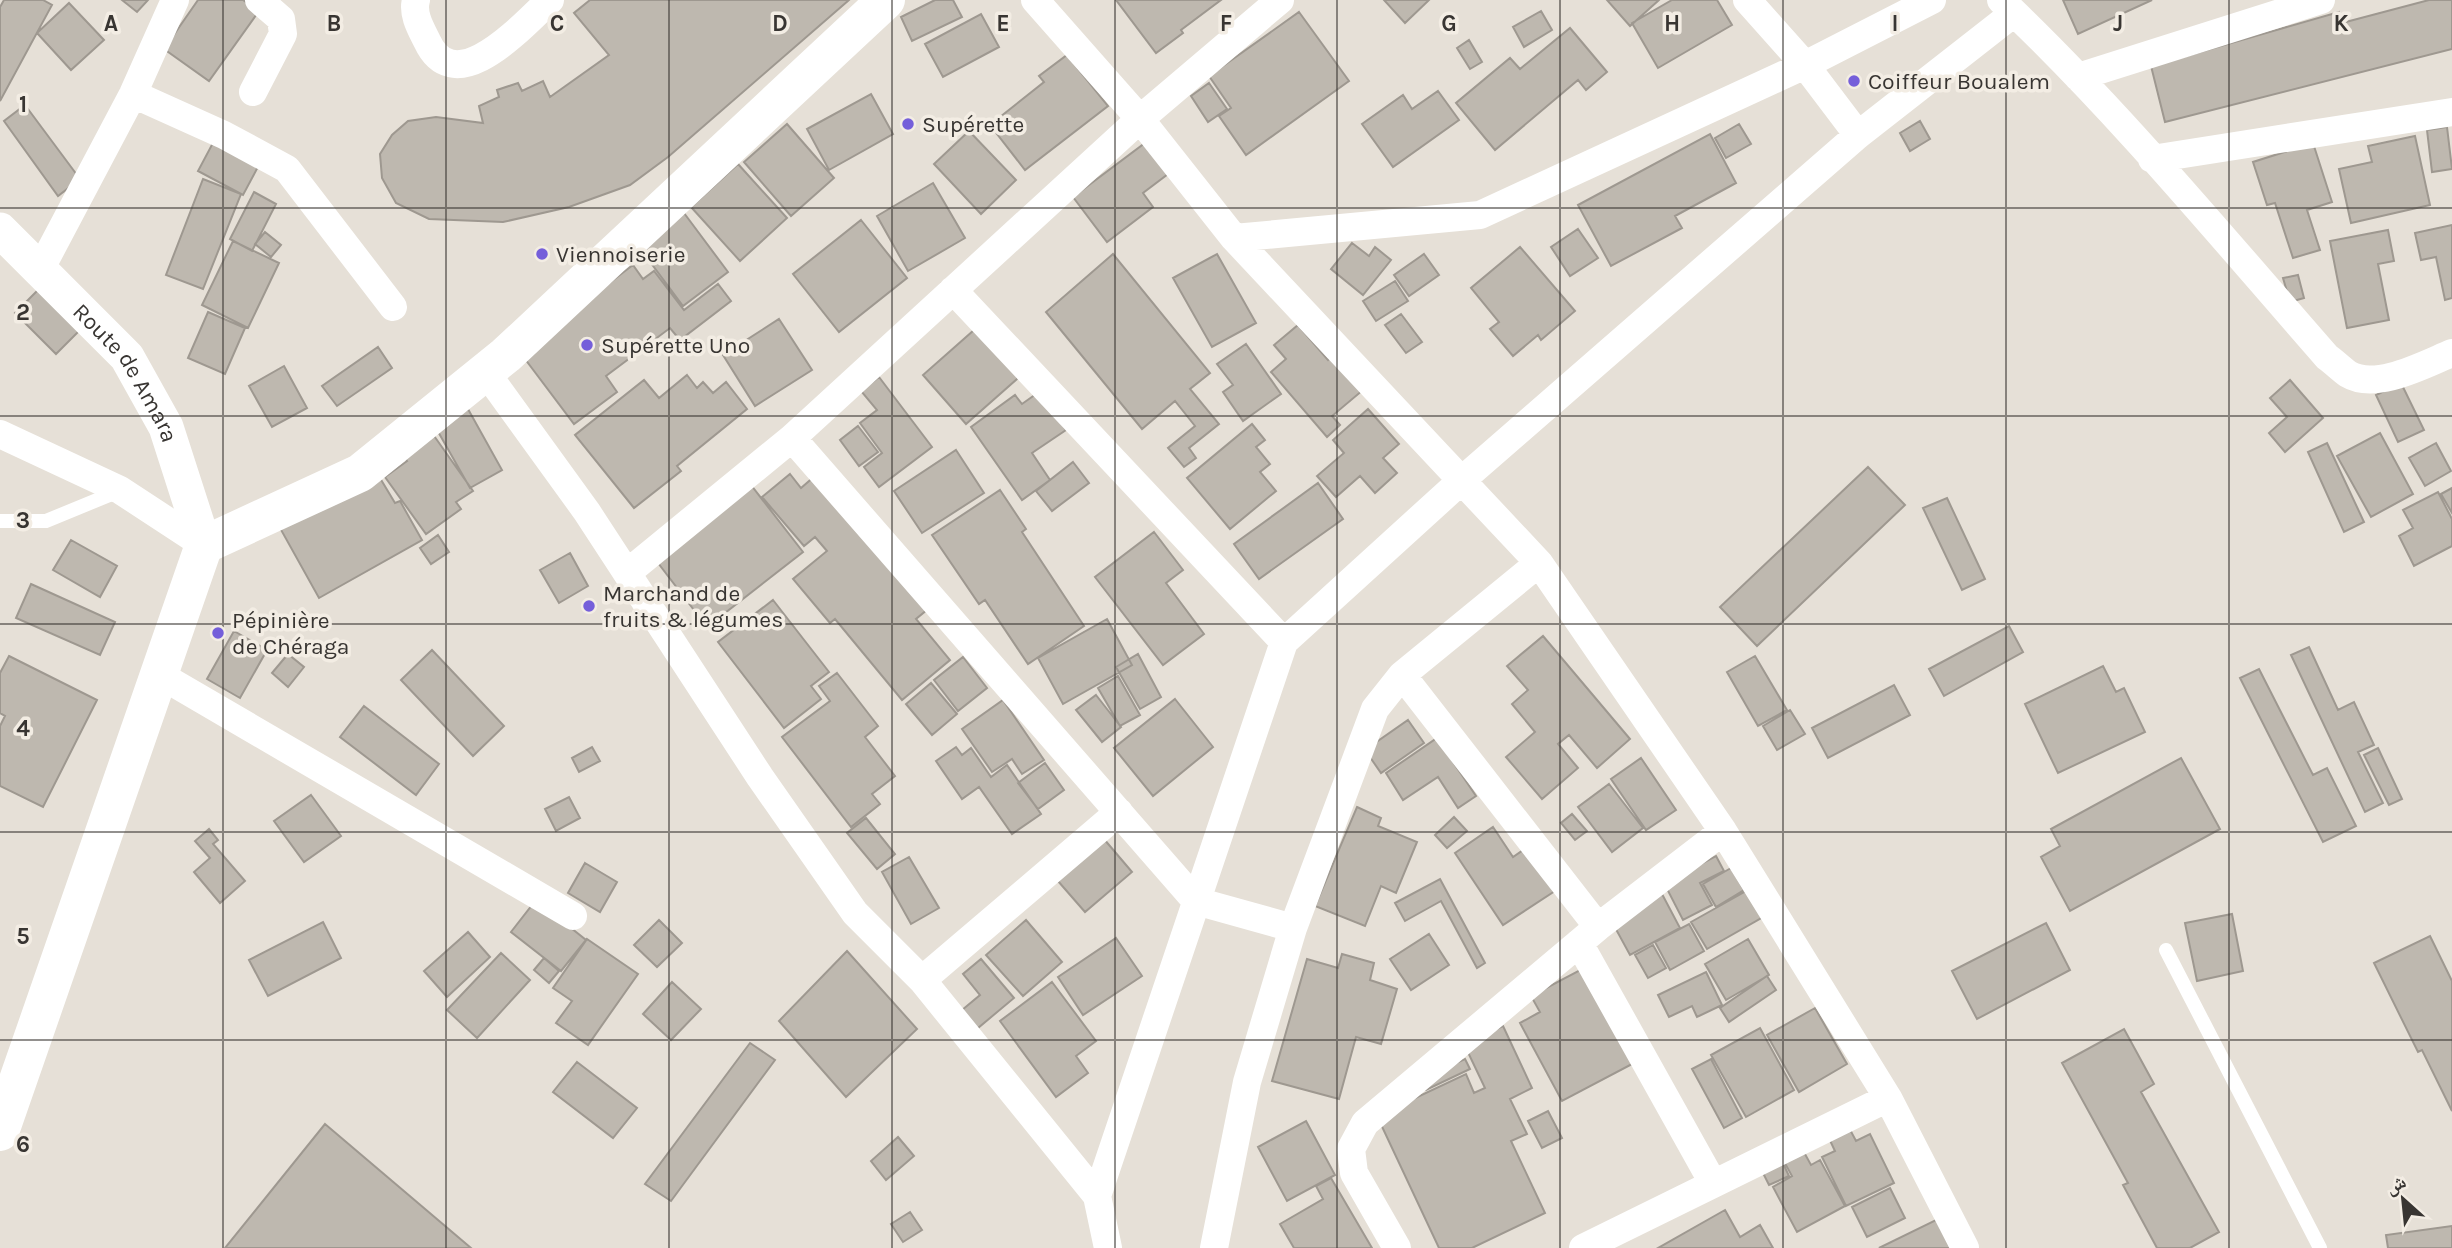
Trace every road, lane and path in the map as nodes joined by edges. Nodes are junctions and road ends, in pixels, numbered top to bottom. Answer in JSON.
{"nodes":[{"id":1,"x":175,"y":0,"type":"edge"},
{"id":2,"x":259,"y":0,"type":"edge"},
{"id":3,"x":416,"y":0,"type":"edge"},
{"id":4,"x":550,"y":0,"type":"edge"},
{"id":5,"x":886,"y":0,"type":"edge"},
{"id":6,"x":1035,"y":0,"type":"edge"},
{"id":7,"x":1280,"y":0,"type":"edge"},
{"id":8,"x":1747,"y":0,"type":"edge"},
{"id":9,"x":1931,"y":0,"type":"edge"},
{"id":10,"x":2321,"y":0,"type":"edge"},
{"id":11,"x":2007,"y":6,"type":"edge"},
{"id":12,"x":1805,"y":65,"type":"junction"},
{"id":13,"x":2078,"y":77,"type":"junction"},
{"id":14,"x":253,"y":92,"type":"dead end"},
{"id":15,"x":134,"y":94,"type":"junction"},
{"id":16,"x":2452,"y":112,"type":"edge"},
{"id":17,"x":1140,"y":119,"type":"junction"},
{"id":18,"x":1858,"y":135,"type":"junction"},
{"id":19,"x":2152,"y":159,"type":"junction"},
{"id":20,"x":0,"y":230,"type":"edge"},
{"id":21,"x":1234,"y":238,"type":"junction"},
{"id":22,"x":40,"y":270,"type":"junction"},
{"id":23,"x":953,"y":290,"type":"junction"},
{"id":24,"x":393,"y":307,"type":"dead end"},
{"id":25,"x":2452,"y":353,"type":"edge"},
{"id":26,"x":485,"y":371,"type":"junction"},
{"id":27,"x":0,"y":434,"type":"edge"},
{"id":28,"x":792,"y":438,"type":"junction"},
{"id":29,"x":1462,"y":480,"type":"junction"},
{"id":30,"x":120,"y":490,"type":"junction"},
{"id":31,"x":0,"y":521,"type":"edge"},
{"id":32,"x":204,"y":545,"type":"junction"},
{"id":33,"x":1539,"y":563,"type":"junction"},
{"id":34,"x":627,"y":573,"type":"junction"},
{"id":35,"x":1284,"y":642,"type":"junction"},
{"id":36,"x":160,"y":675,"type":"junction"},
{"id":37,"x":1402,"y":675,"type":"junction"},
{"id":38,"x":1119,"y":812,"type":"junction"},
{"id":39,"x":1723,"y":831,"type":"junction"},
{"id":40,"x":1196,"y":901,"type":"junction"},
{"id":41,"x":573,"y":916,"type":"dead end"},
{"id":42,"x":1293,"y":928,"type":"junction"},
{"id":43,"x":1588,"y":935,"type":"junction"},
{"id":44,"x":2166,"y":950,"type":"dead end"},
{"id":45,"x":922,"y":980,"type":"junction"},
{"id":46,"x":1888,"y":1098,"type":"junction"},
{"id":47,"x":0,"y":1132,"type":"edge"},
{"id":48,"x":1713,"y":1183,"type":"junction"},
{"id":49,"x":1097,"y":1196,"type":"junction"},
{"id":50,"x":1108,"y":1248,"type":"edge"},
{"id":51,"x":1214,"y":1248,"type":"edge"},
{"id":52,"x":1396,"y":1248,"type":"edge"},
{"id":53,"x":1583,"y":1248,"type":"edge"},
{"id":54,"x":1965,"y":1248,"type":"edge"},
{"id":55,"x":2320,"y":1248,"type":"edge"}],
"edges":[{"from":1,"to":15,"type":"street"},
{"from":2,"to":14,"type":"street"},
{"from":3,"to":4,"type":"street"},
{"from":5,"to":26,"type":"main road"},
{"from":6,"to":17,"type":"street"},
{"from":7,"to":17,"type":"street"},
{"from":8,"to":12,"type":"street"},
{"from":9,"to":12,"type":"street"},
{"from":10,"to":13,"type":"street"},
{"from":11,"to":13,"type":"street"},
{"from":11,"to":18,"type":"street"},
{"from":12,"to":18,"type":"street"},
{"from":12,"to":21,"type":"street"},
{"from":13,"to":19,"type":"street"},
{"from":15,"to":22,"type":"street"},
{"from":15,"to":24,"type":"street"},
{"from":16,"to":19,"type":"street"},
{"from":17,"to":21,"type":"street"},
{"from":17,"to":23,"type":"street"},
{"from":18,"to":29,"type":"street"},
{"from":19,"to":25,"type":"street"},
{"from":20,"to":22,"type":"street","name":"Route de Amara"},
{"from":21,"to":29,"type":"street"},
{"from":22,"to":32,"type":"street","name":"Route de Amara"},
{"from":23,"to":28,"type":"street"},
{"from":23,"to":35,"type":"street"},
{"from":26,"to":32,"type":"main road"},
{"from":26,"to":34,"type":"street"},
{"from":27,"to":30,"type":"street"},
{"from":28,"to":34,"type":"street"},
{"from":28,"to":38,"type":"street"},
{"from":29,"to":33,"type":"street"},
{"from":29,"to":35,"type":"street"},
{"from":30,"to":31,"type":"lane"},
{"from":30,"to":32,"type":"street"},
{"from":32,"to":36,"type":"main road"},
{"from":33,"to":37,"type":"street"},
{"from":33,"to":39,"type":"street"},
{"from":34,"to":45,"type":"street"},
{"from":35,"to":40,"type":"street"},
{"from":36,"to":41,"type":"street"},
{"from":36,"to":47,"type":"main road"},
{"from":37,"to":42,"type":"street"},
{"from":37,"to":43,"type":"street"},
{"from":38,"to":40,"type":"street"},
{"from":38,"to":45,"type":"street"},
{"from":39,"to":43,"type":"street"},
{"from":39,"to":46,"type":"street"},
{"from":40,"to":42,"type":"street"},
{"from":40,"to":49,"type":"street"},
{"from":42,"to":51,"type":"street"},
{"from":43,"to":48,"type":"street"},
{"from":43,"to":52,"type":"street"},
{"from":44,"to":55,"type":"lane"},
{"from":45,"to":49,"type":"street"},
{"from":46,"to":48,"type":"street"},
{"from":46,"to":54,"type":"street"},
{"from":48,"to":53,"type":"street"},
{"from":49,"to":50,"type":"street"}]}
